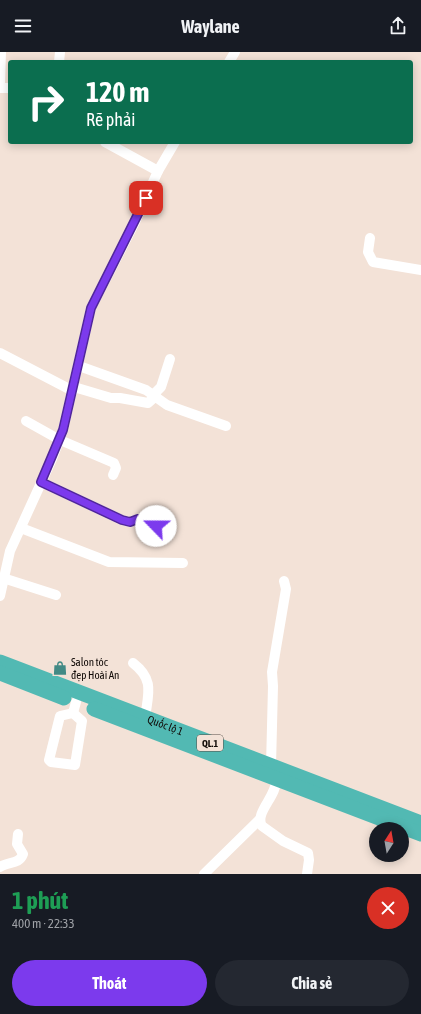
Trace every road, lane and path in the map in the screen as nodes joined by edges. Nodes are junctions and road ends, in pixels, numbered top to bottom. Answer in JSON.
{"nodes":[{"id":1,"x":1,"y":52,"type":"edge"},
{"id":2,"x":0,"y":83,"type":"edge"},
{"id":3,"x":109,"y":144,"type":"edge"},
{"id":4,"x":174,"y":144,"type":"edge"},
{"id":5,"x":158,"y":171,"type":"junction"},
{"id":6,"x":370,"y":238,"type":"dead end"},
{"id":7,"x":421,"y":270,"type":"edge"},
{"id":8,"x":0,"y":353,"type":"edge"},
{"id":9,"x":170,"y":359,"type":"dead end"},
{"id":10,"x":79,"y":366,"type":"junction"},
{"id":11,"x":74,"y":389,"type":"junction"},
{"id":12,"x":155,"y":395,"type":"junction"},
{"id":13,"x":26,"y":421,"type":"dead end"},
{"id":14,"x":226,"y":426,"type":"dead end"},
{"id":15,"x":60,"y":440,"type":"junction"},
{"id":16,"x":112,"y":475,"type":"dead end"},
{"id":17,"x":41,"y":482,"type":"junction"},
{"id":18,"x":156,"y":526,"type":"dead end"},
{"id":19,"x":21,"y":528,"type":"junction"},
{"id":20,"x":183,"y":563,"type":"dead end"},
{"id":21,"x":2,"y":581,"type":"edge"},
{"id":22,"x":284,"y":581,"type":"dead end"},
{"id":23,"x":56,"y":595,"type":"dead end"},
{"id":24,"x":0,"y":596,"type":"edge"},
{"id":25,"x":0,"y":662,"type":"edge"},
{"id":26,"x":133,"y":663,"type":"dead end"},
{"id":27,"x":0,"y":673,"type":"edge"},
{"id":28,"x":75,"y":708,"type":"junction"},
{"id":29,"x":145,"y":718,"type":"junction"},
{"id":30,"x":274,"y":773,"type":"junction"},
{"id":31,"x":260,"y":820,"type":"junction"},
{"id":32,"x":390,"y":822,"type":"edge"},
{"id":33,"x":421,"y":823,"type":"edge"},
{"id":34,"x":409,"y":830,"type":"edge"},
{"id":35,"x":409,"y":831,"type":"edge"},
{"id":36,"x":18,"y":834,"type":"dead end"},
{"id":37,"x":421,"y":834,"type":"edge"},
{"id":38,"x":421,"y":838,"type":"edge"},
{"id":39,"x":0,"y":867,"type":"edge"},
{"id":40,"x":204,"y":874,"type":"edge"},
{"id":41,"x":307,"y":874,"type":"edge"}],
"edges":[{"from":1,"to":2,"type":"street"},
{"from":3,"to":5,"type":"street"},
{"from":4,"to":5,"type":"street"},
{"from":5,"to":10,"type":"street"},
{"from":6,"to":7,"type":"street"},
{"from":8,"to":11,"type":"street"},
{"from":9,"to":12,"type":"street"},
{"from":10,"to":11,"type":"street"},
{"from":10,"to":12,"type":"street"},
{"from":11,"to":12,"type":"street"},
{"from":11,"to":15,"type":"street"},
{"from":12,"to":14,"type":"street"},
{"from":13,"to":15,"type":"street"},
{"from":15,"to":16,"type":"street"},
{"from":15,"to":17,"type":"street"},
{"from":17,"to":18,"type":"street"},
{"from":17,"to":19,"type":"street"},
{"from":19,"to":20,"type":"street"},
{"from":19,"to":21,"type":"street"},
{"from":21,"to":23,"type":"street"},
{"from":21,"to":24,"type":"street"},
{"from":22,"to":30,"type":"street"},
{"from":25,"to":29,"type":"highway","name":"Quốc lộ 1","number":"QL.1"},
{"from":26,"to":29,"type":"street"},
{"from":27,"to":28,"type":"highway","name":"Quốc lộ 1","number":"QL.1"},
{"from":28,"to":28,"type":"street"},
{"from":28,"to":30,"type":"highway","name":"Quốc lộ 1","number":"QL.1"},
{"from":29,"to":30,"type":"highway","name":"Quốc lộ 1","number":"QL.1"},
{"from":30,"to":31,"type":"street"},
{"from":30,"to":32,"type":"highway","name":"Quốc lộ 1","number":"QL.1"},
{"from":30,"to":33,"type":"highway","name":"Quốc lộ 1","number":"QL.1"},
{"from":31,"to":40,"type":"street"},
{"from":31,"to":41,"type":"street"},
{"from":34,"to":37,"type":"highway","name":"Quốc lộ 1","number":"QL.1"},
{"from":35,"to":38,"type":"highway"},
{"from":36,"to":39,"type":"street"}]}
